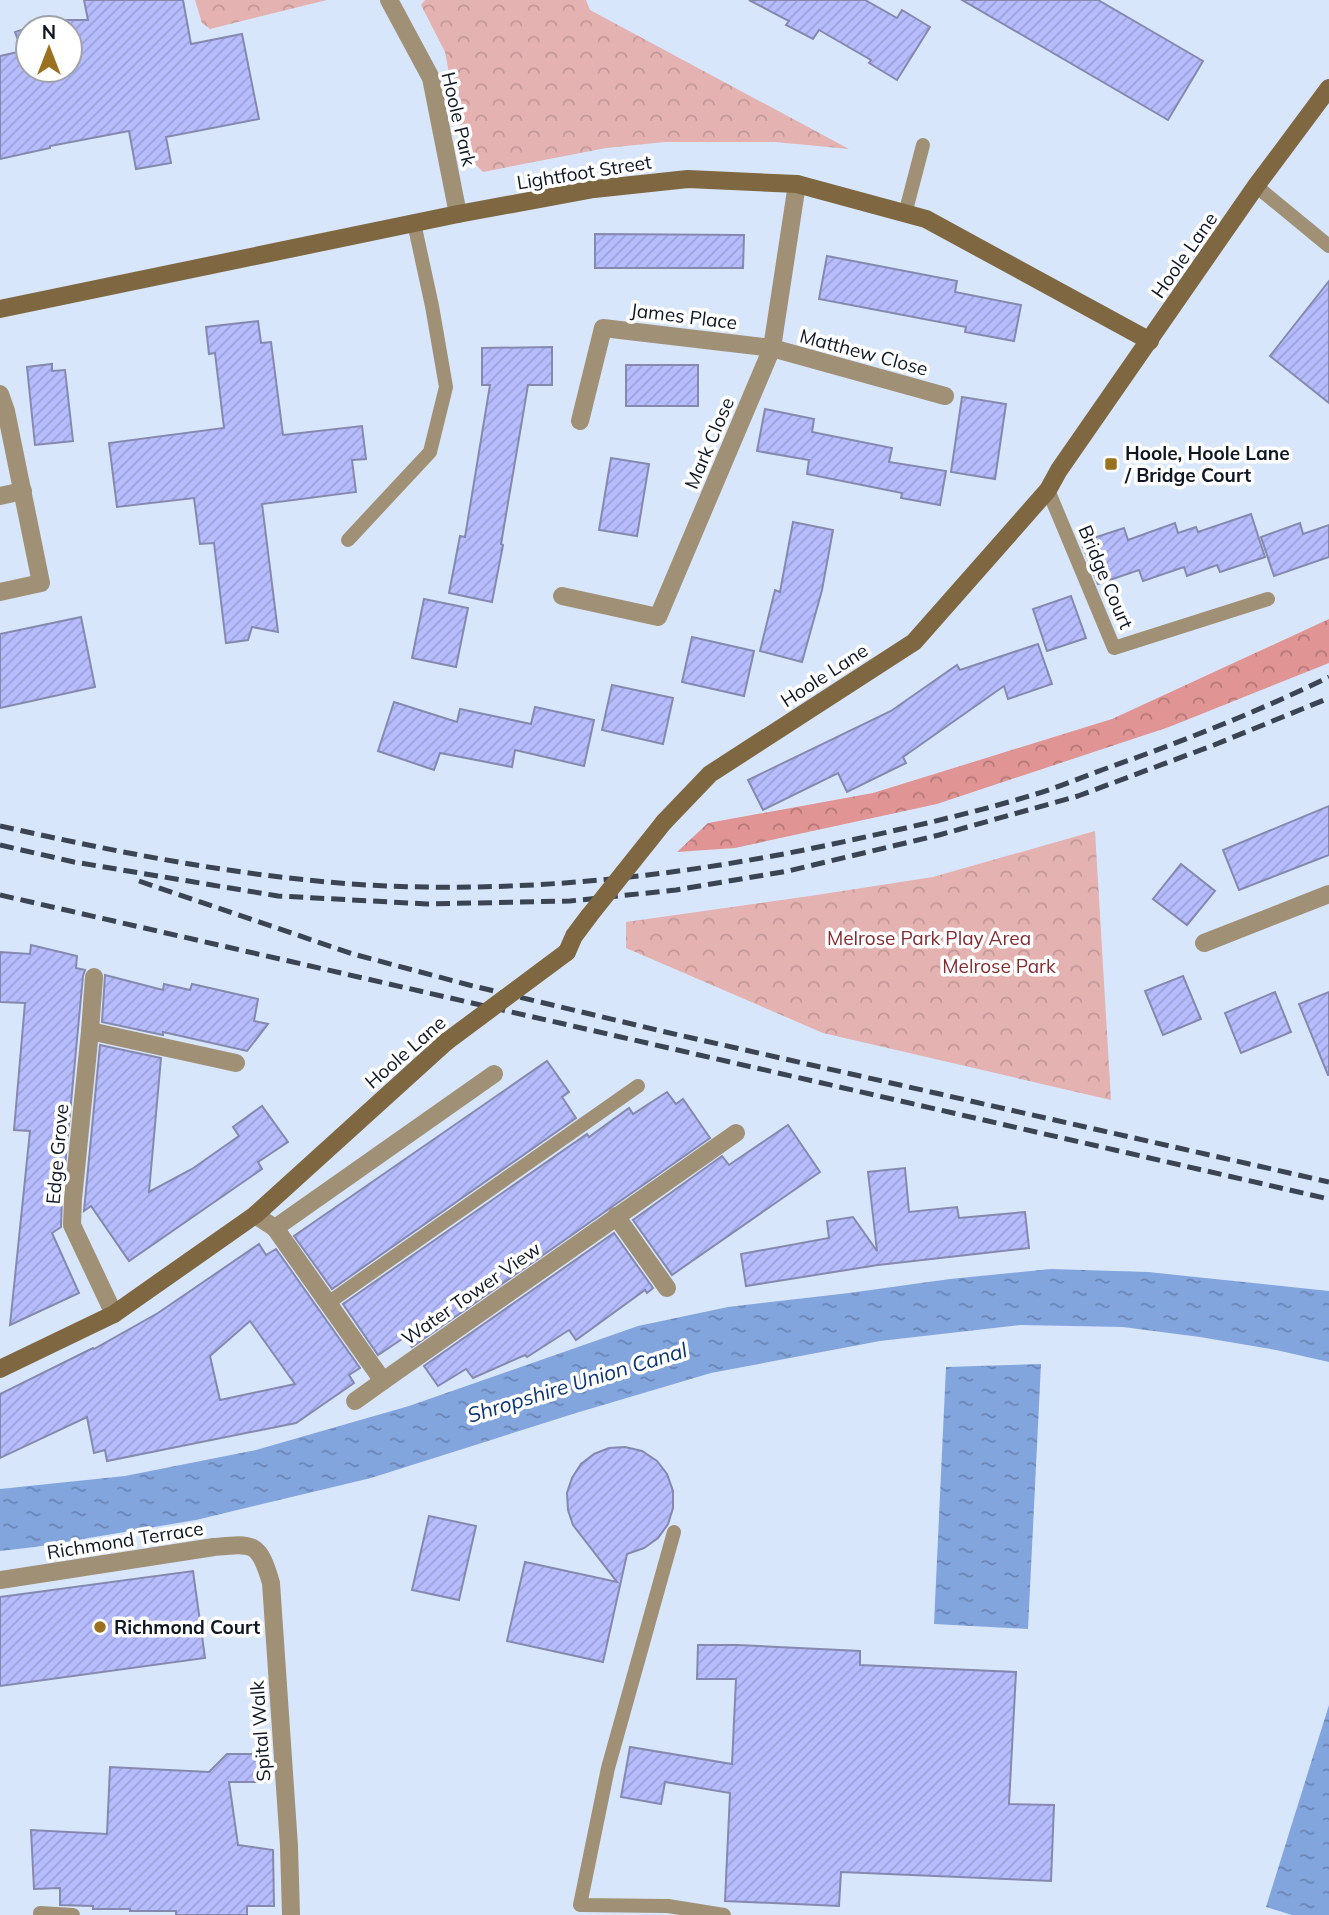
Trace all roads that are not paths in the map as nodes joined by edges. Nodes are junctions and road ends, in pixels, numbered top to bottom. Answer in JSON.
{"nodes":[{"id":1,"x":389,"y":0,"type":"edge"},
{"id":2,"x":1329,"y":88,"type":"edge"},
{"id":3,"x":923,"y":145,"type":"dead end"},
{"id":4,"x":797,"y":184,"type":"junction"},
{"id":5,"x":1256,"y":186,"type":"junction"},
{"id":6,"x":458,"y":214,"type":"junction"},
{"id":7,"x":905,"y":214,"type":"junction"},
{"id":8,"x":414,"y":223,"type":"junction"},
{"id":9,"x":1329,"y":246,"type":"edge"},
{"id":10,"x":0,"y":309,"type":"edge"},
{"id":11,"x":1150,"y":341,"type":"junction"},
{"id":12,"x":772,"y":348,"type":"junction"},
{"id":13,"x":0,"y":394,"type":"edge"},
{"id":14,"x":945,"y":396,"type":"dead end"},
{"id":15,"x":580,"y":421,"type":"dead end"},
{"id":16,"x":1048,"y":490,"type":"junction"},
{"id":17,"x":23,"y":491,"type":"junction"},
{"id":18,"x":0,"y":496,"type":"edge"},
{"id":19,"x":348,"y":540,"type":"dead end"},
{"id":20,"x":0,"y":592,"type":"edge"},
{"id":21,"x":562,"y":596,"type":"dead end"},
{"id":22,"x":1268,"y":600,"type":"dead end"},
{"id":23,"x":1329,"y":894,"type":"edge"},
{"id":24,"x":1204,"y":943,"type":"dead end"},
{"id":25,"x":94,"y":977,"type":"dead end"},
{"id":26,"x":90,"y":1031,"type":"junction"},
{"id":27,"x":236,"y":1063,"type":"dead end"},
{"id":28,"x":494,"y":1074,"type":"dead end"},
{"id":29,"x":638,"y":1086,"type":"dead end"},
{"id":30,"x":736,"y":1133,"type":"dead end"},
{"id":31,"x":256,"y":1215,"type":"junction"},
{"id":32,"x":616,"y":1216,"type":"junction"},
{"id":33,"x":275,"y":1228,"type":"junction"},
{"id":34,"x":667,"y":1288,"type":"dead end"},
{"id":35,"x":328,"y":1303,"type":"junction"},
{"id":36,"x":114,"y":1314,"type":"junction"},
{"id":37,"x":0,"y":1369,"type":"edge"},
{"id":38,"x":383,"y":1381,"type":"junction"},
{"id":39,"x":355,"y":1401,"type":"dead end"},
{"id":40,"x":674,"y":1532,"type":"dead end"},
{"id":41,"x":256,"y":1549,"type":"joint"},
{"id":42,"x":0,"y":1580,"type":"edge"},
{"id":43,"x":40,"y":1913,"type":"dead end"},
{"id":44,"x":73,"y":1915,"type":"edge"},
{"id":45,"x":291,"y":1915,"type":"edge"},
{"id":46,"x":724,"y":1915,"type":"edge"}],
"edges":[{"from":1,"to":6,"type":"street","name":"Hoole Park"},
{"from":2,"to":5,"type":"street","name":"Hoole Lane"},
{"from":3,"to":7,"type":"lane"},
{"from":4,"to":6,"type":"street","name":"Lightfoot Street"},
{"from":4,"to":7,"type":"street","name":"Lightfoot Street"},
{"from":4,"to":12,"type":"street","name":"Mark Close"},
{"from":5,"to":9,"type":"lane"},
{"from":5,"to":11,"type":"street","name":"Hoole Lane"},
{"from":6,"to":8,"type":"street","name":"Lightfoot Street"},
{"from":7,"to":11,"type":"street","name":"Lightfoot Street"},
{"from":8,"to":10,"type":"street","name":"Lightfoot Street"},
{"from":8,"to":19,"type":"lane"},
{"from":11,"to":16,"type":"street","name":"Hoole Lane"},
{"from":12,"to":14,"type":"street","name":"Matthew Close"},
{"from":12,"to":15,"type":"street","name":"James Place"},
{"from":12,"to":21,"type":"street","name":"Mark Close"},
{"from":13,"to":17,"type":"street"},
{"from":16,"to":22,"type":"lane","name":"Bridge Court"},
{"from":16,"to":31,"type":"street","name":"Hoole Lane","bridge":true},
{"from":17,"to":18,"type":"street"},
{"from":17,"to":20,"type":"street"},
{"from":23,"to":24,"type":"street"},
{"from":25,"to":26,"type":"street","name":"Edge Grove"},
{"from":26,"to":27,"type":"street"},
{"from":26,"to":36,"type":"street","name":"Edge Grove"},
{"from":28,"to":33,"type":"street"},
{"from":29,"to":35,"type":"lane"},
{"from":30,"to":32,"type":"street","name":"Water Tower View"},
{"from":31,"to":33,"type":"street"},
{"from":31,"to":36,"type":"street","name":"Hoole Lane"},
{"from":32,"to":34,"type":"street"},
{"from":32,"to":38,"type":"street","name":"Water Tower View"},
{"from":33,"to":35,"type":"street"},
{"from":35,"to":38,"type":"street"},
{"from":36,"to":37,"type":"street","name":"Hoole Lane"},
{"from":38,"to":39,"type":"street","name":"Water Tower View"},
{"from":40,"to":46,"type":"lane"},
{"from":41,"to":42,"type":"street","name":"Richmond Terrace"},
{"from":41,"to":45,"type":"street","name":"Spital Walk"},
{"from":43,"to":44,"type":"lane"}]}
